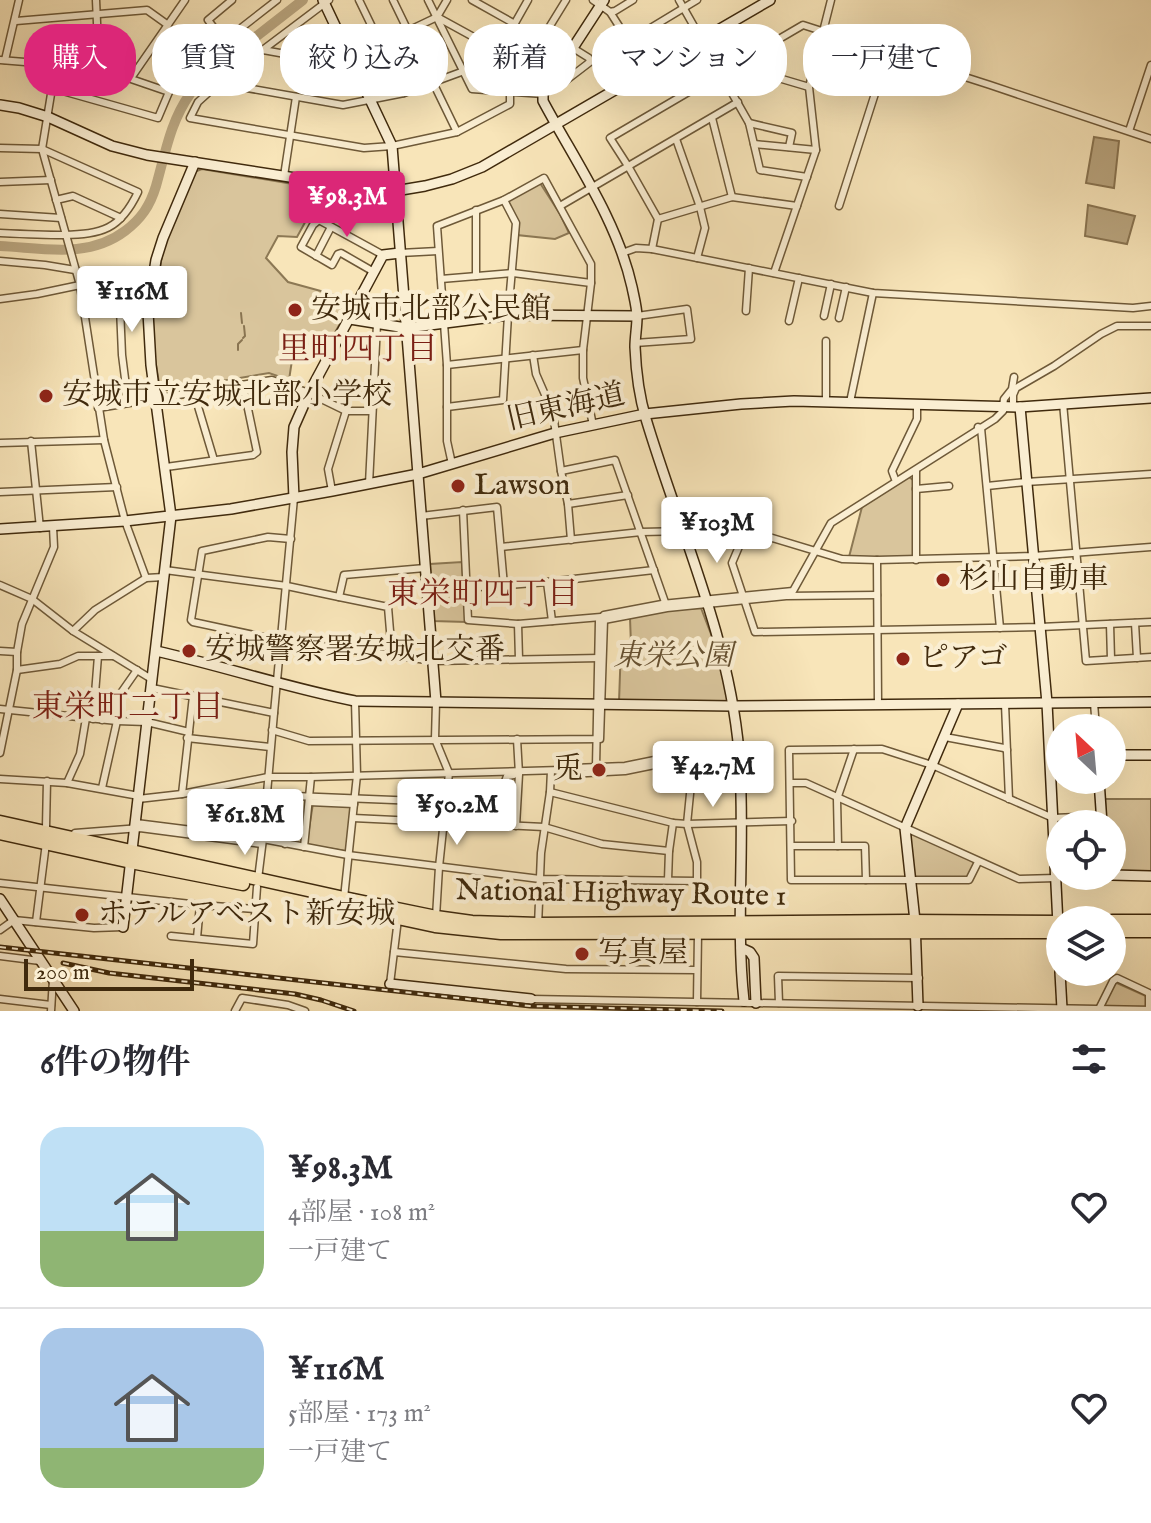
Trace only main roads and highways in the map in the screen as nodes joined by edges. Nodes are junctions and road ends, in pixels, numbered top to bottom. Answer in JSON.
{"nodes":[{"id":1,"x":0,"y":822,"type":"edge"},
{"id":2,"x":0,"y":833,"type":"edge"},
{"id":3,"x":46,"y":838,"type":"junction"},
{"id":4,"x":257,"y":883,"type":"junction"},
{"id":5,"x":1126,"y":921,"type":"edge"},
{"id":6,"x":1151,"y":921,"type":"edge"},
{"id":7,"x":1046,"y":927,"type":"edge"},
{"id":8,"x":741,"y":928,"type":"junction"},
{"id":9,"x":537,"y":929,"type":"junction"},
{"id":10,"x":1126,"y":931,"type":"edge"},
{"id":11,"x":1151,"y":931,"type":"edge"}],
"edges":[{"from":1,"to":3,"type":"highway","name":"National Highway Route 1"},
{"from":2,"to":3,"type":"highway","name":"National Highway Route 1"},
{"from":3,"to":4,"type":"highway","name":"National Highway Route 1"},
{"from":4,"to":9,"type":"highway","name":"National Highway Route 1"},
{"from":4,"to":9,"type":"highway","name":"National Highway Route 1"},
{"from":5,"to":6,"type":"highway"},
{"from":7,"to":8,"type":"highway","name":"National Highway Route 1"},
{"from":8,"to":9,"type":"highway","name":"National Highway Route 1"},
{"from":8,"to":9,"type":"highway","name":"National Highway Route 1"},
{"from":10,"to":11,"type":"highway"}]}
